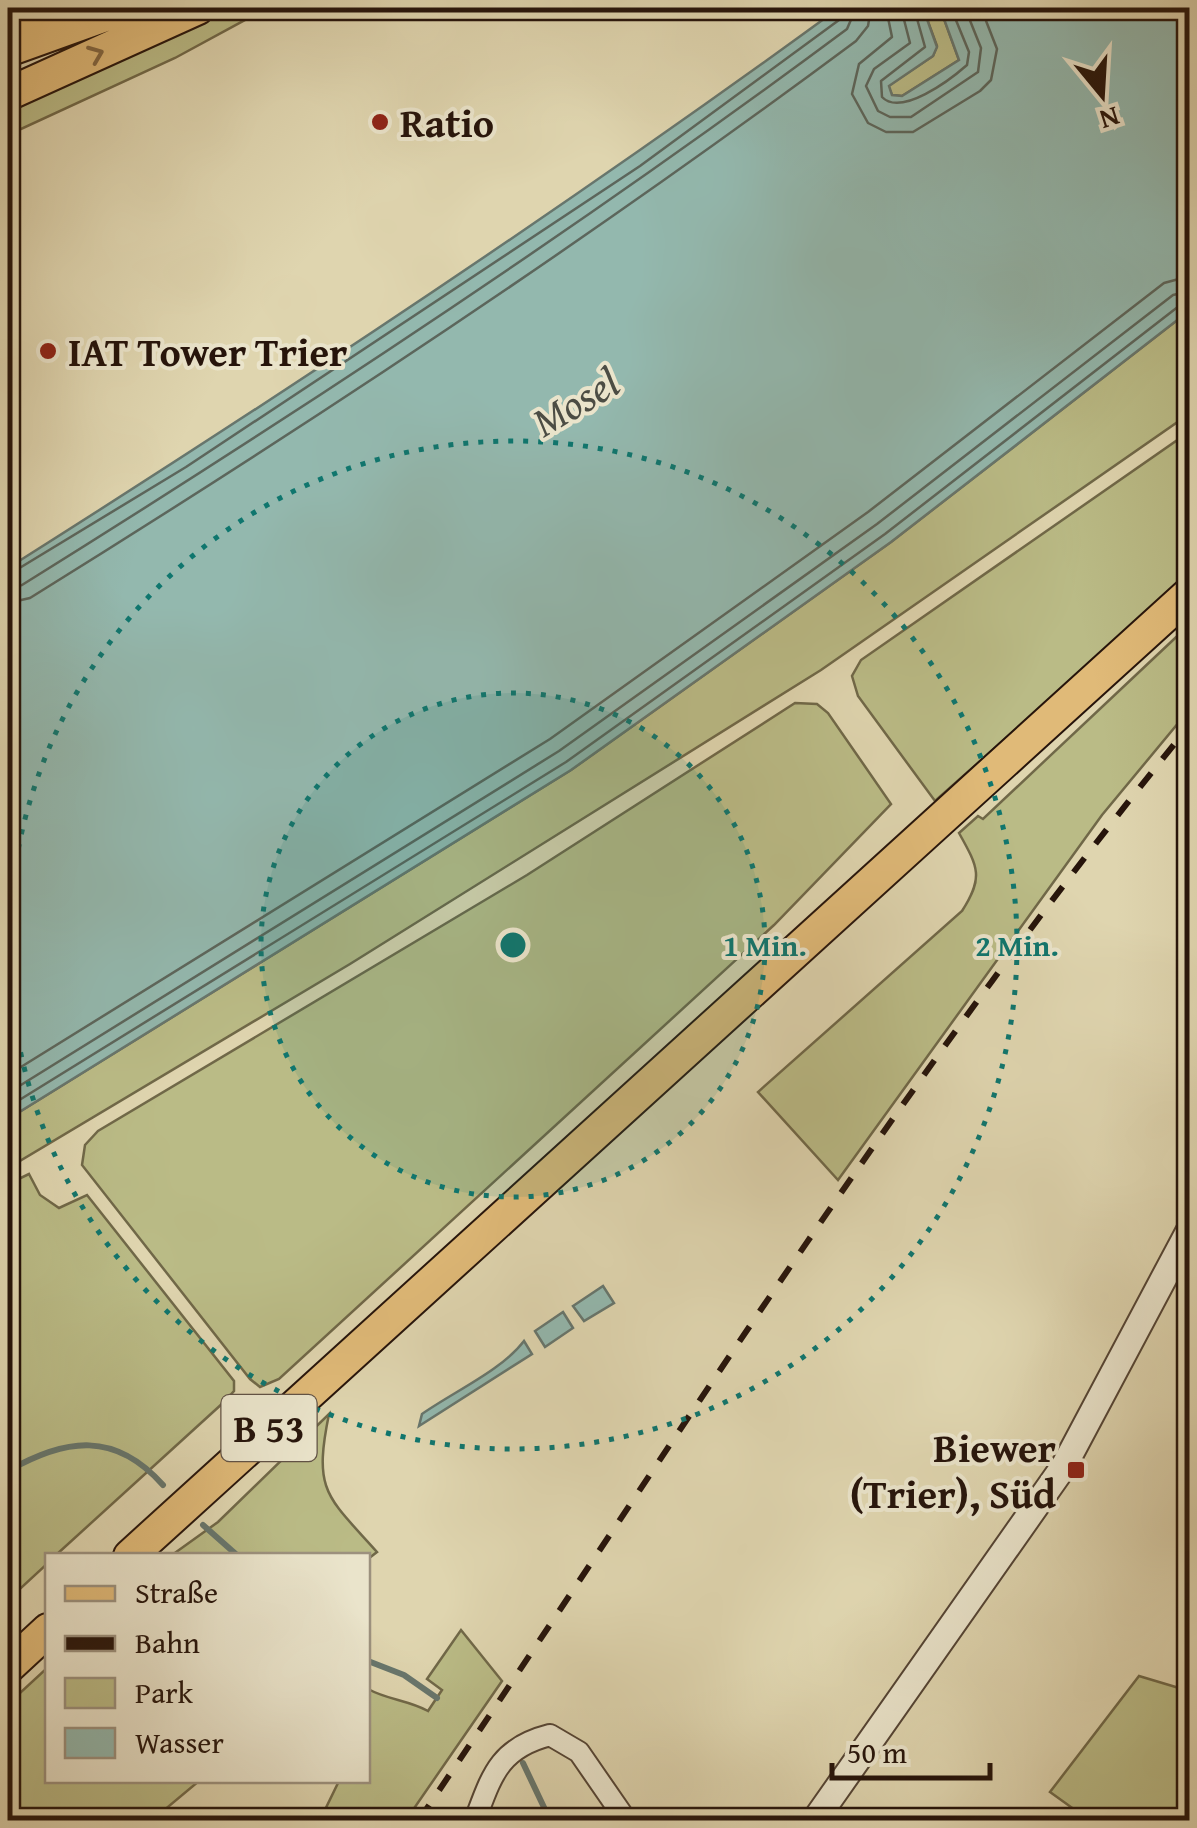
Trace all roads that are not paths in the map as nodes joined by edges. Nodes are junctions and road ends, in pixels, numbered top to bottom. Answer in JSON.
{"nodes":[{"id":1,"x":31,"y":8,"type":"edge"},
{"id":2,"x":125,"y":8,"type":"edge"},
{"id":3,"x":198,"y":8,"type":"edge"},
{"id":4,"x":8,"y":16,"type":"edge"},
{"id":5,"x":8,"y":50,"type":"edge"},
{"id":6,"x":8,"y":94,"type":"edge"},
{"id":7,"x":1190,"y":593,"type":"edge"},
{"id":8,"x":1190,"y":1228,"type":"edge"},
{"id":9,"x":133,"y":1553,"type":"edge"},
{"id":10,"x":45,"y":1633,"type":"edge"},
{"id":11,"x":8,"y":1667,"type":"edge"},
{"id":12,"x":475,"y":1820,"type":"edge"},
{"id":13,"x":626,"y":1820,"type":"edge"},
{"id":14,"x":815,"y":1820,"type":"edge"}],
"edges":[{"from":1,"to":4,"type":"highway"},
{"from":2,"to":5,"type":"main road"},
{"from":6,"to":3,"type":"main road","one_way":true},
{"from":7,"to":9,"type":"main road","number":"B 53"},
{"from":8,"to":14,"type":"street"},
{"from":10,"to":11,"type":"main road"},
{"from":12,"to":13,"type":"street"}]}
